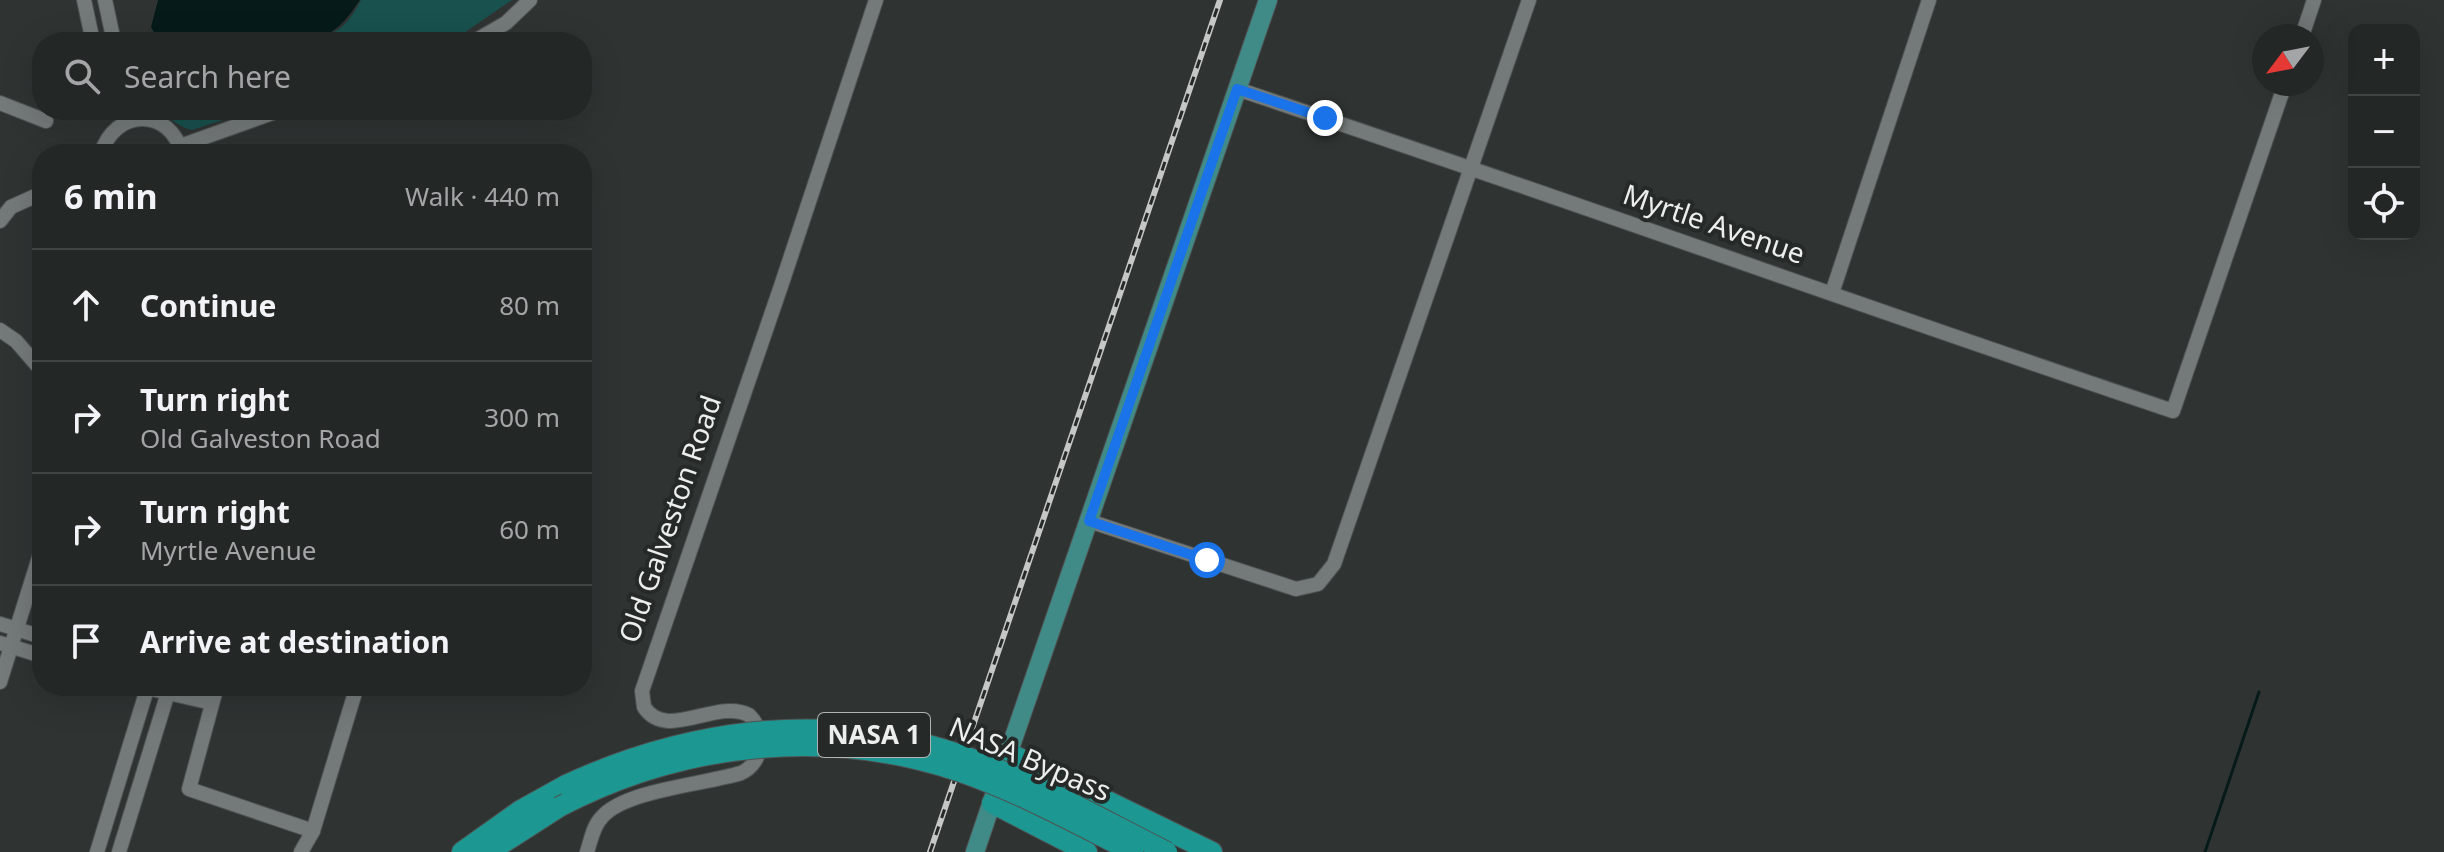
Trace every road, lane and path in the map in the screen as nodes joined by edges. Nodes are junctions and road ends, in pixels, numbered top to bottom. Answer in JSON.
{"nodes":[{"id":1,"x":84,"y":0,"type":"edge"},
{"id":2,"x":105,"y":0,"type":"edge"},
{"id":3,"x":530,"y":0,"type":"edge"},
{"id":4,"x":876,"y":0,"type":"edge"},
{"id":5,"x":1268,"y":0,"type":"edge"},
{"id":6,"x":1529,"y":0,"type":"edge"},
{"id":7,"x":1929,"y":0,"type":"edge"},
{"id":8,"x":2314,"y":0,"type":"edge"},
{"id":9,"x":2306,"y":24,"type":"edge"},
{"id":10,"x":91,"y":32,"type":"edge"},
{"id":11,"x":112,"y":32,"type":"edge"},
{"id":12,"x":490,"y":32,"type":"edge"},
{"id":13,"x":1237,"y":89,"type":"junction"},
{"id":14,"x":2281,"y":96,"type":"edge"},
{"id":15,"x":0,"y":103,"type":"edge"},
{"id":16,"x":32,"y":116,"type":"edge"},
{"id":17,"x":118,"y":120,"type":"edge"},
{"id":18,"x":152,"y":120,"type":"edge"},
{"id":19,"x":256,"y":120,"type":"edge"},
{"id":20,"x":104,"y":144,"type":"edge"},
{"id":21,"x":178,"y":144,"type":"edge"},
{"id":22,"x":196,"y":144,"type":"edge"},
{"id":23,"x":1471,"y":167,"type":"junction"},
{"id":24,"x":32,"y":198,"type":"edge"},
{"id":25,"x":0,"y":221,"type":"edge"},
{"id":26,"x":1832,"y":293,"type":"junction"},
{"id":27,"x":0,"y":330,"type":"edge"},
{"id":28,"x":32,"y":359,"type":"edge"},
{"id":29,"x":1089,"y":521,"type":"junction"},
{"id":30,"x":32,"y":579,"type":"edge"},
{"id":31,"x":0,"y":624,"type":"edge"},
{"id":32,"x":16,"y":629,"type":"junction"},
{"id":33,"x":32,"y":634,"type":"edge"},
{"id":34,"x":6,"y":645,"type":"edge"},
{"id":35,"x":32,"y":653,"type":"edge"},
{"id":36,"x":0,"y":682,"type":"edge"},
{"id":37,"x":142,"y":696,"type":"edge"},
{"id":38,"x":167,"y":696,"type":"edge"},
{"id":39,"x":190,"y":696,"type":"edge"},
{"id":40,"x":214,"y":696,"type":"edge"},
{"id":41,"x":354,"y":696,"type":"edge"},
{"id":42,"x":212,"y":703,"type":"junction"},
{"id":43,"x":1009,"y":753,"type":"junction"},
{"id":44,"x":992,"y":803,"type":"junction"},
{"id":45,"x":1166,"y":828,"type":"junction"},
{"id":46,"x":313,"y":831,"type":"junction"},
{"id":47,"x":97,"y":852,"type":"edge"},
{"id":48,"x":119,"y":852,"type":"edge"},
{"id":49,"x":301,"y":852,"type":"edge"},
{"id":50,"x":462,"y":852,"type":"edge"},
{"id":51,"x":489,"y":852,"type":"edge"},
{"id":52,"x":587,"y":852,"type":"edge"},
{"id":53,"x":975,"y":852,"type":"edge"},
{"id":54,"x":1087,"y":852,"type":"edge"},
{"id":55,"x":1133,"y":852,"type":"edge"},
{"id":56,"x":1142,"y":852,"type":"edge"},
{"id":57,"x":1167,"y":852,"type":"edge"},
{"id":58,"x":1212,"y":852,"type":"edge"}],
"edges":[{"from":1,"to":10,"type":"street"},
{"from":2,"to":11,"type":"street"},
{"from":3,"to":12,"type":"street"},
{"from":4,"to":52,"type":"street","name":"Old Galveston Road"},
{"from":5,"to":13,"type":"main road"},
{"from":6,"to":23,"type":"street"},
{"from":7,"to":26,"type":"street"},
{"from":8,"to":9,"type":"street"},
{"from":13,"to":23,"type":"street","name":"Myrtle Avenue"},
{"from":13,"to":29,"type":"main road"},
{"from":14,"to":26,"type":"street","name":"Myrtle Avenue"},
{"from":15,"to":16,"type":"street"},
{"from":17,"to":20,"type":"street"},
{"from":18,"to":21,"type":"street"},
{"from":19,"to":22,"type":"street"},
{"from":23,"to":26,"type":"street","name":"Myrtle Avenue"},
{"from":23,"to":29,"type":"street"},
{"from":24,"to":25,"type":"street"},
{"from":27,"to":28,"type":"street"},
{"from":29,"to":43,"type":"main road"},
{"from":30,"to":32,"type":"street"},
{"from":31,"to":32,"type":"street"},
{"from":32,"to":33,"type":"street"},
{"from":32,"to":34,"type":"street"},
{"from":34,"to":35,"type":"street"},
{"from":34,"to":36,"type":"street"},
{"from":37,"to":47,"type":"street"},
{"from":38,"to":48,"type":"street"},
{"from":39,"to":42,"type":"street"},
{"from":40,"to":42,"type":"street"},
{"from":41,"to":46,"type":"street"},
{"from":42,"to":46,"type":"street"},
{"from":43,"to":44,"type":"main road"},
{"from":43,"to":45,"type":"highway"},
{"from":44,"to":53,"type":"main road"},
{"from":44,"to":54,"type":"highway"},
{"from":45,"to":56,"type":"highway"},
{"from":45,"to":58,"type":"highway"},
{"from":46,"to":49,"type":"street"},
{"from":50,"to":57,"type":"highway","name":"NASA Bypass","number":"NASA 1","bridge":true},
{"from":51,"to":55,"type":"highway","name":"NASA Bypass","number":"NASA 1","bridge":true}]}
